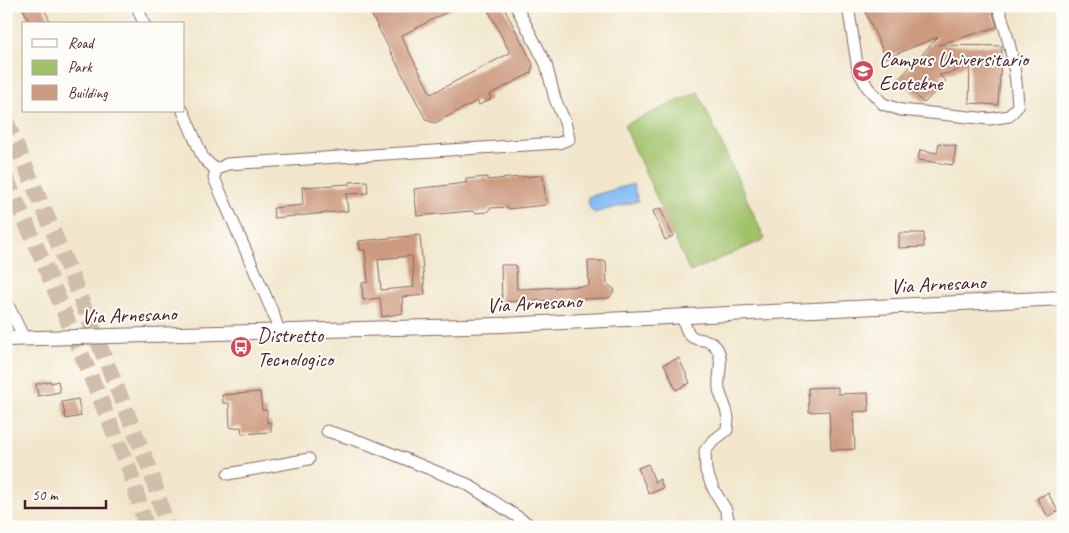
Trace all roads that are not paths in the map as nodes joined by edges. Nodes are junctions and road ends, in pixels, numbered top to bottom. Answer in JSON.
{"nodes":[{"id":1,"x":137,"y":6,"type":"edge"},
{"id":2,"x":516,"y":6,"type":"edge"},
{"id":3,"x":848,"y":6,"type":"edge"},
{"id":4,"x":998,"y":6,"type":"edge"},
{"id":5,"x":143,"y":22,"type":"edge"},
{"id":6,"x":183,"y":112,"type":"edge"},
{"id":7,"x":216,"y":170,"type":"junction"},
{"id":8,"x":1063,"y":298,"type":"edge"},
{"id":9,"x":6,"y":301,"type":"edge"},
{"id":10,"x":683,"y":316,"type":"junction"},
{"id":11,"x":279,"y":331,"type":"junction"},
{"id":12,"x":24,"y":338,"type":"junction"},
{"id":13,"x":6,"y":339,"type":"edge"},
{"id":14,"x":327,"y":432,"type":"dead end"},
{"id":15,"x":309,"y":459,"type":"dead end"},
{"id":16,"x":228,"y":474,"type":"dead end"},
{"id":17,"x":533,"y":527,"type":"edge"},
{"id":18,"x":728,"y":527,"type":"edge"}],
"edges":[{"from":1,"to":5,"type":"lane"},
{"from":2,"to":7,"type":"lane"},
{"from":3,"to":4,"type":"lane"},
{"from":6,"to":7,"type":"lane"},
{"from":7,"to":11,"type":"lane"},
{"from":8,"to":10,"type":"main road","name":"Via Arnesano"},
{"from":9,"to":12,"type":"lane"},
{"from":10,"to":11,"type":"main road","name":"Via Arnesano"},
{"from":10,"to":18,"type":"lane"},
{"from":11,"to":12,"type":"main road","name":"Via Arnesano"},
{"from":12,"to":13,"type":"main road","name":"Via Arnesano"},
{"from":14,"to":17,"type":"lane"},
{"from":15,"to":16,"type":"lane"}]}
